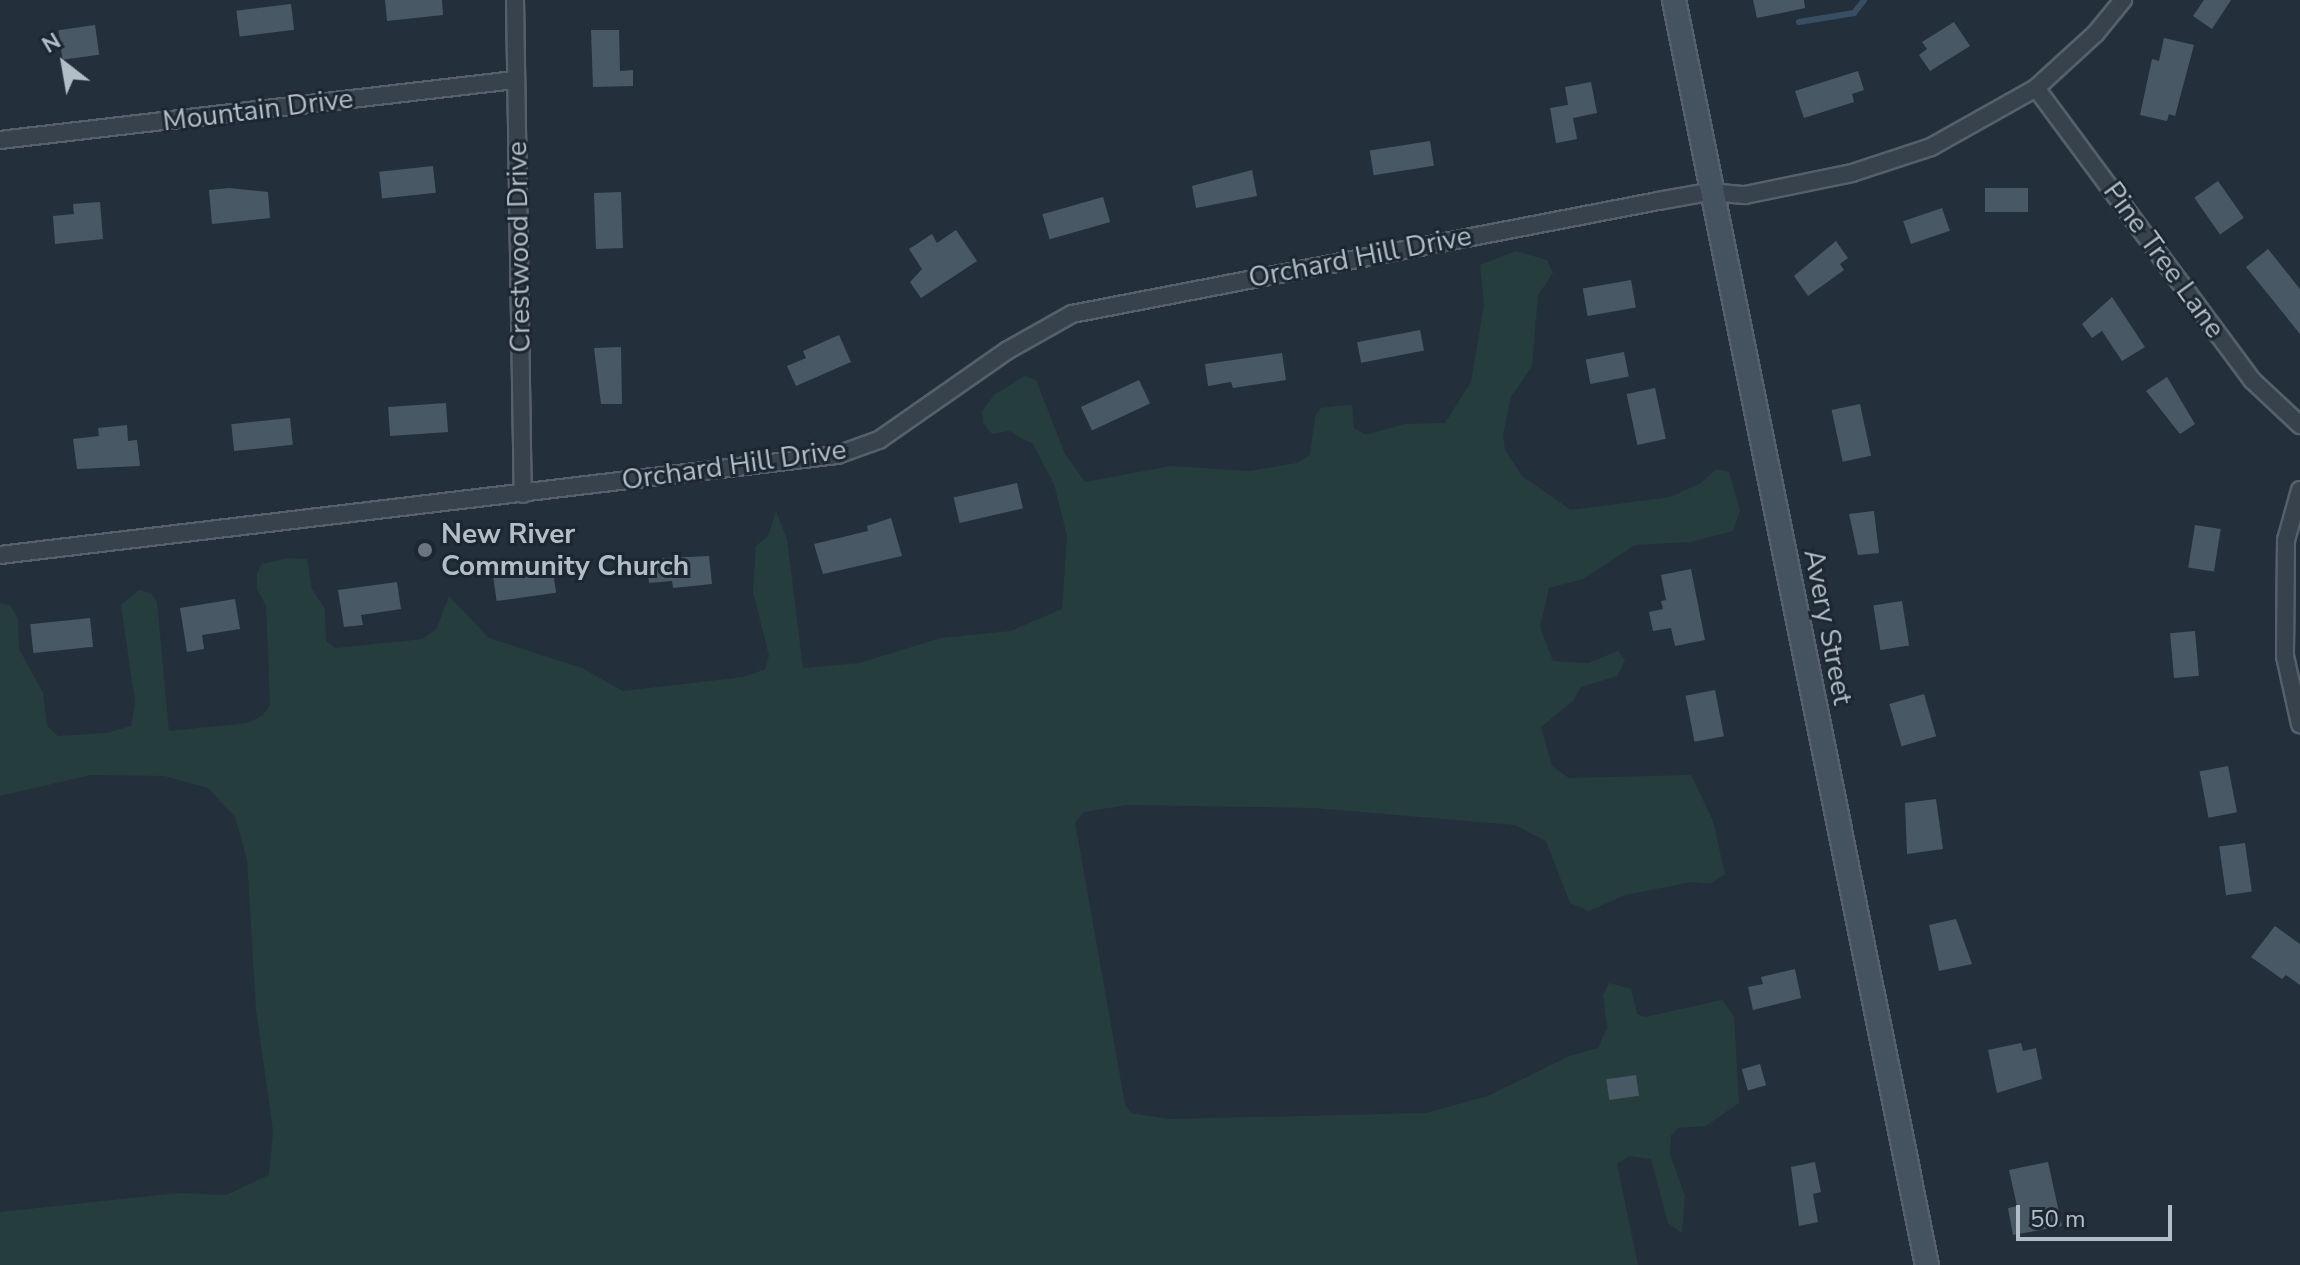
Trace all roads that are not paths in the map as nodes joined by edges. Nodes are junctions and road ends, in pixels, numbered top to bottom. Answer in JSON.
{"nodes":[{"id":1,"x":515,"y":0,"type":"edge"},
{"id":2,"x":1674,"y":0,"type":"edge"},
{"id":3,"x":2123,"y":0,"type":"edge"},
{"id":4,"x":515,"y":80,"type":"junction"},
{"id":5,"x":2036,"y":88,"type":"junction"},
{"id":6,"x":0,"y":140,"type":"edge"},
{"id":7,"x":1709,"y":192,"type":"junction"},
{"id":8,"x":2300,"y":425,"type":"edge"},
{"id":9,"x":2300,"y":490,"type":"edge"},
{"id":10,"x":523,"y":494,"type":"junction"},
{"id":11,"x":0,"y":555,"type":"edge"},
{"id":12,"x":2300,"y":724,"type":"edge"},
{"id":13,"x":1927,"y":1265,"type":"edge"}],
"edges":[{"from":1,"to":4,"type":"street","name":"Crestwood Drive"},
{"from":2,"to":7,"type":"main road","name":"Avery Street"},
{"from":3,"to":5,"type":"street","name":"Orchard Hill Drive"},
{"from":4,"to":6,"type":"street","name":"Mountain Drive"},
{"from":4,"to":10,"type":"street","name":"Crestwood Drive"},
{"from":5,"to":7,"type":"street","name":"Orchard Hill Drive"},
{"from":5,"to":8,"type":"street","name":"Pine Tree Lane"},
{"from":7,"to":10,"type":"street","name":"Orchard Hill Drive"},
{"from":7,"to":13,"type":"main road","name":"Avery Street"},
{"from":9,"to":12,"type":"street"},
{"from":10,"to":11,"type":"street","name":"Orchard Hill Drive"}]}
